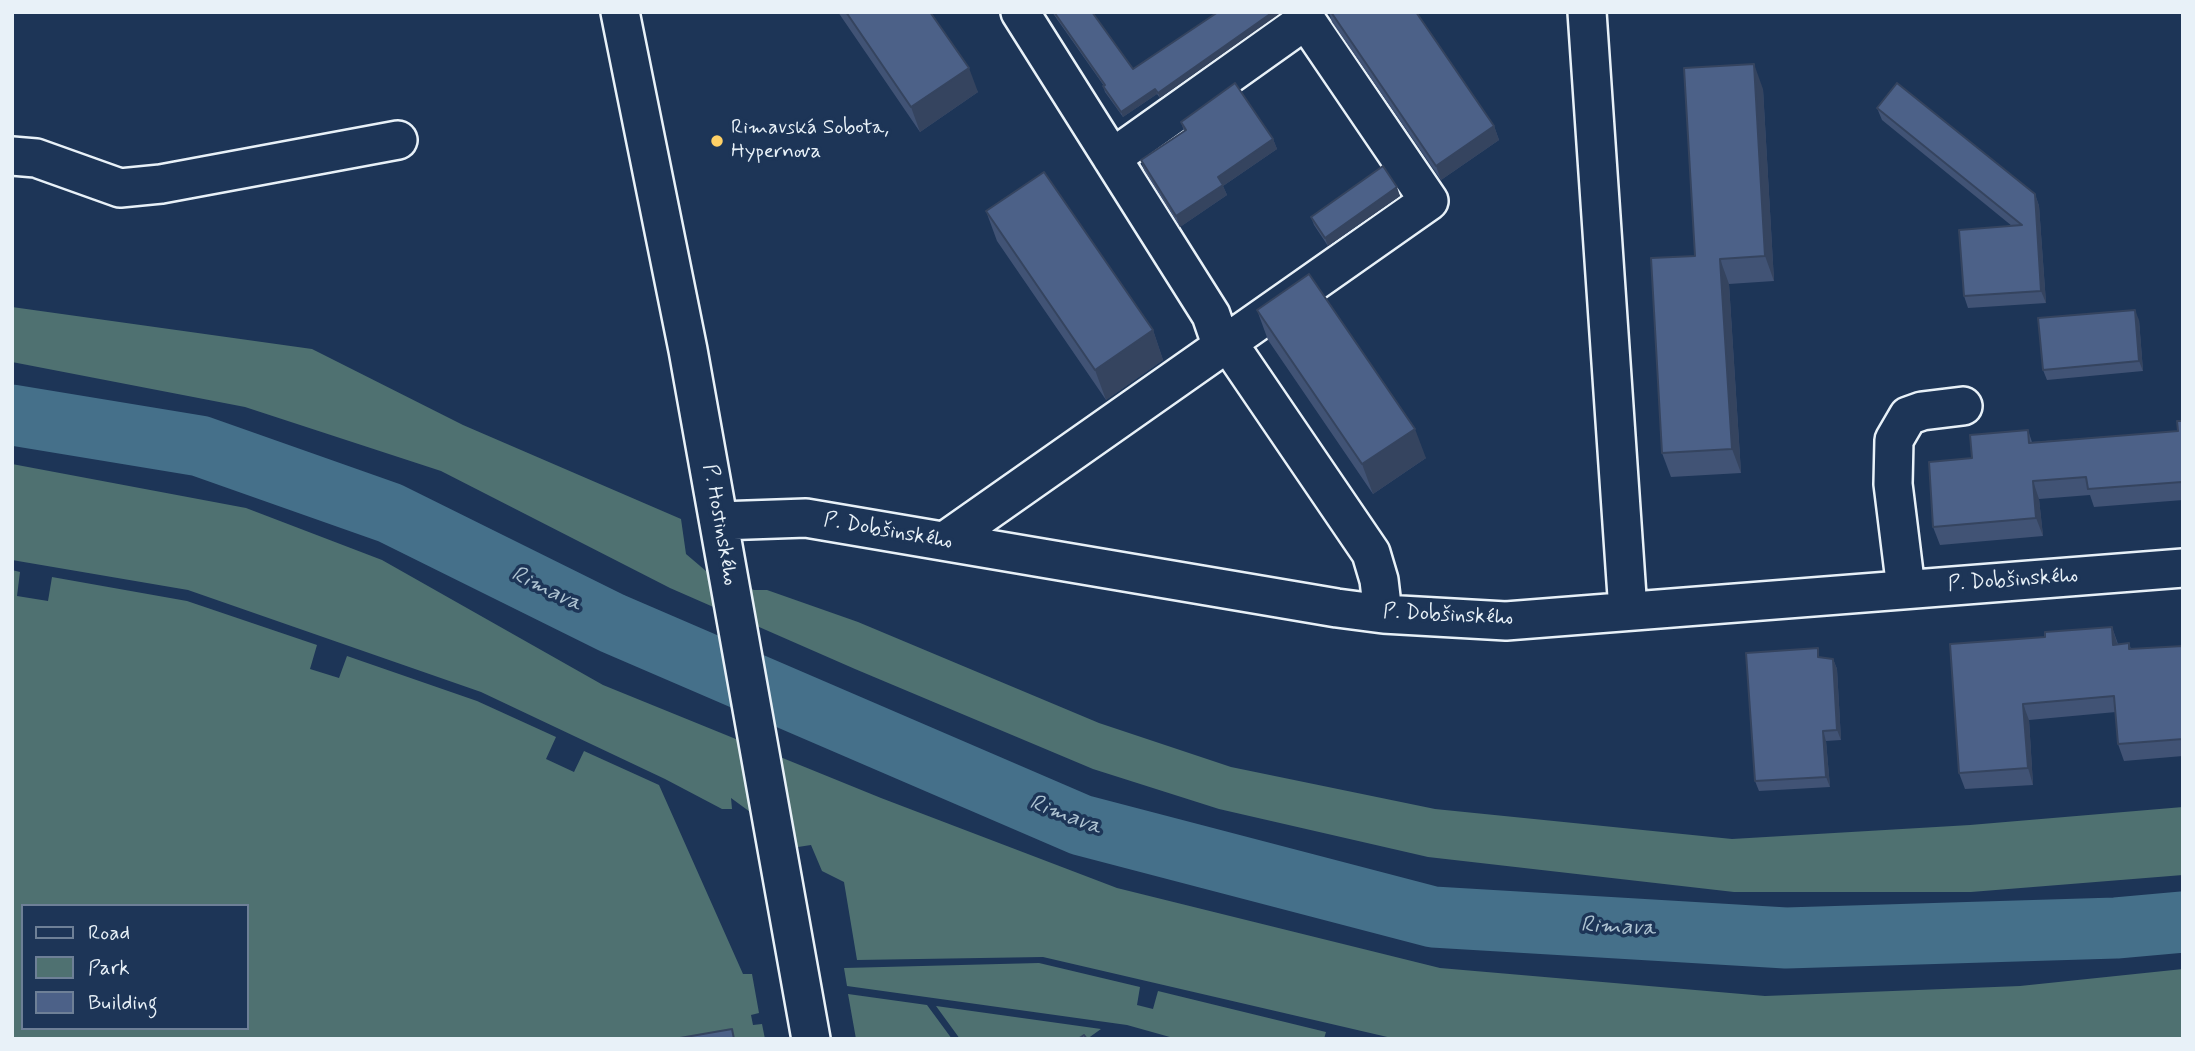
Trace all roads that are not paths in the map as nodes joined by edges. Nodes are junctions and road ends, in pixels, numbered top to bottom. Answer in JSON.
{"nodes":[{"id":1,"x":620,"y":12,"type":"edge"},
{"id":2,"x":1020,"y":12,"type":"edge"},
{"id":3,"x":1587,"y":12,"type":"edge"},
{"id":4,"x":398,"y":140,"type":"dead end"},
{"id":5,"x":12,"y":156,"type":"edge"},
{"id":6,"x":1112,"y":158,"type":"junction"},
{"id":7,"x":1230,"y":354,"type":"junction"},
{"id":8,"x":1963,"y":406,"type":"dead end"},
{"id":9,"x":722,"y":537,"type":"junction"},
{"id":10,"x":945,"y":541,"type":"junction"},
{"id":11,"x":2183,"y":568,"type":"edge"},
{"id":12,"x":1906,"y":589,"type":"junction"},
{"id":13,"x":1629,"y":611,"type":"junction"},
{"id":14,"x":1383,"y":614,"type":"junction"},
{"id":15,"x":811,"y":1039,"type":"edge"}],
"edges":[{"from":1,"to":9,"type":"street","name":"P. Hostinského"},
{"from":2,"to":6,"type":"street"},
{"from":3,"to":13,"type":"street"},
{"from":4,"to":5,"type":"street"},
{"from":6,"to":7,"type":"street"},
{"from":6,"to":7,"type":"street"},
{"from":7,"to":10,"type":"street"},
{"from":7,"to":14,"type":"street"},
{"from":8,"to":12,"type":"street"},
{"from":9,"to":10,"type":"street","name":"P. Dobšinského"},
{"from":9,"to":15,"type":"street","name":"P. Hostinského"},
{"from":10,"to":14,"type":"street","name":"P. Dobšinského"},
{"from":11,"to":12,"type":"street","name":"P. Dobšinského"},
{"from":12,"to":13,"type":"street","name":"P. Dobšinského"},
{"from":13,"to":14,"type":"street","name":"P. Dobšinského"}]}
